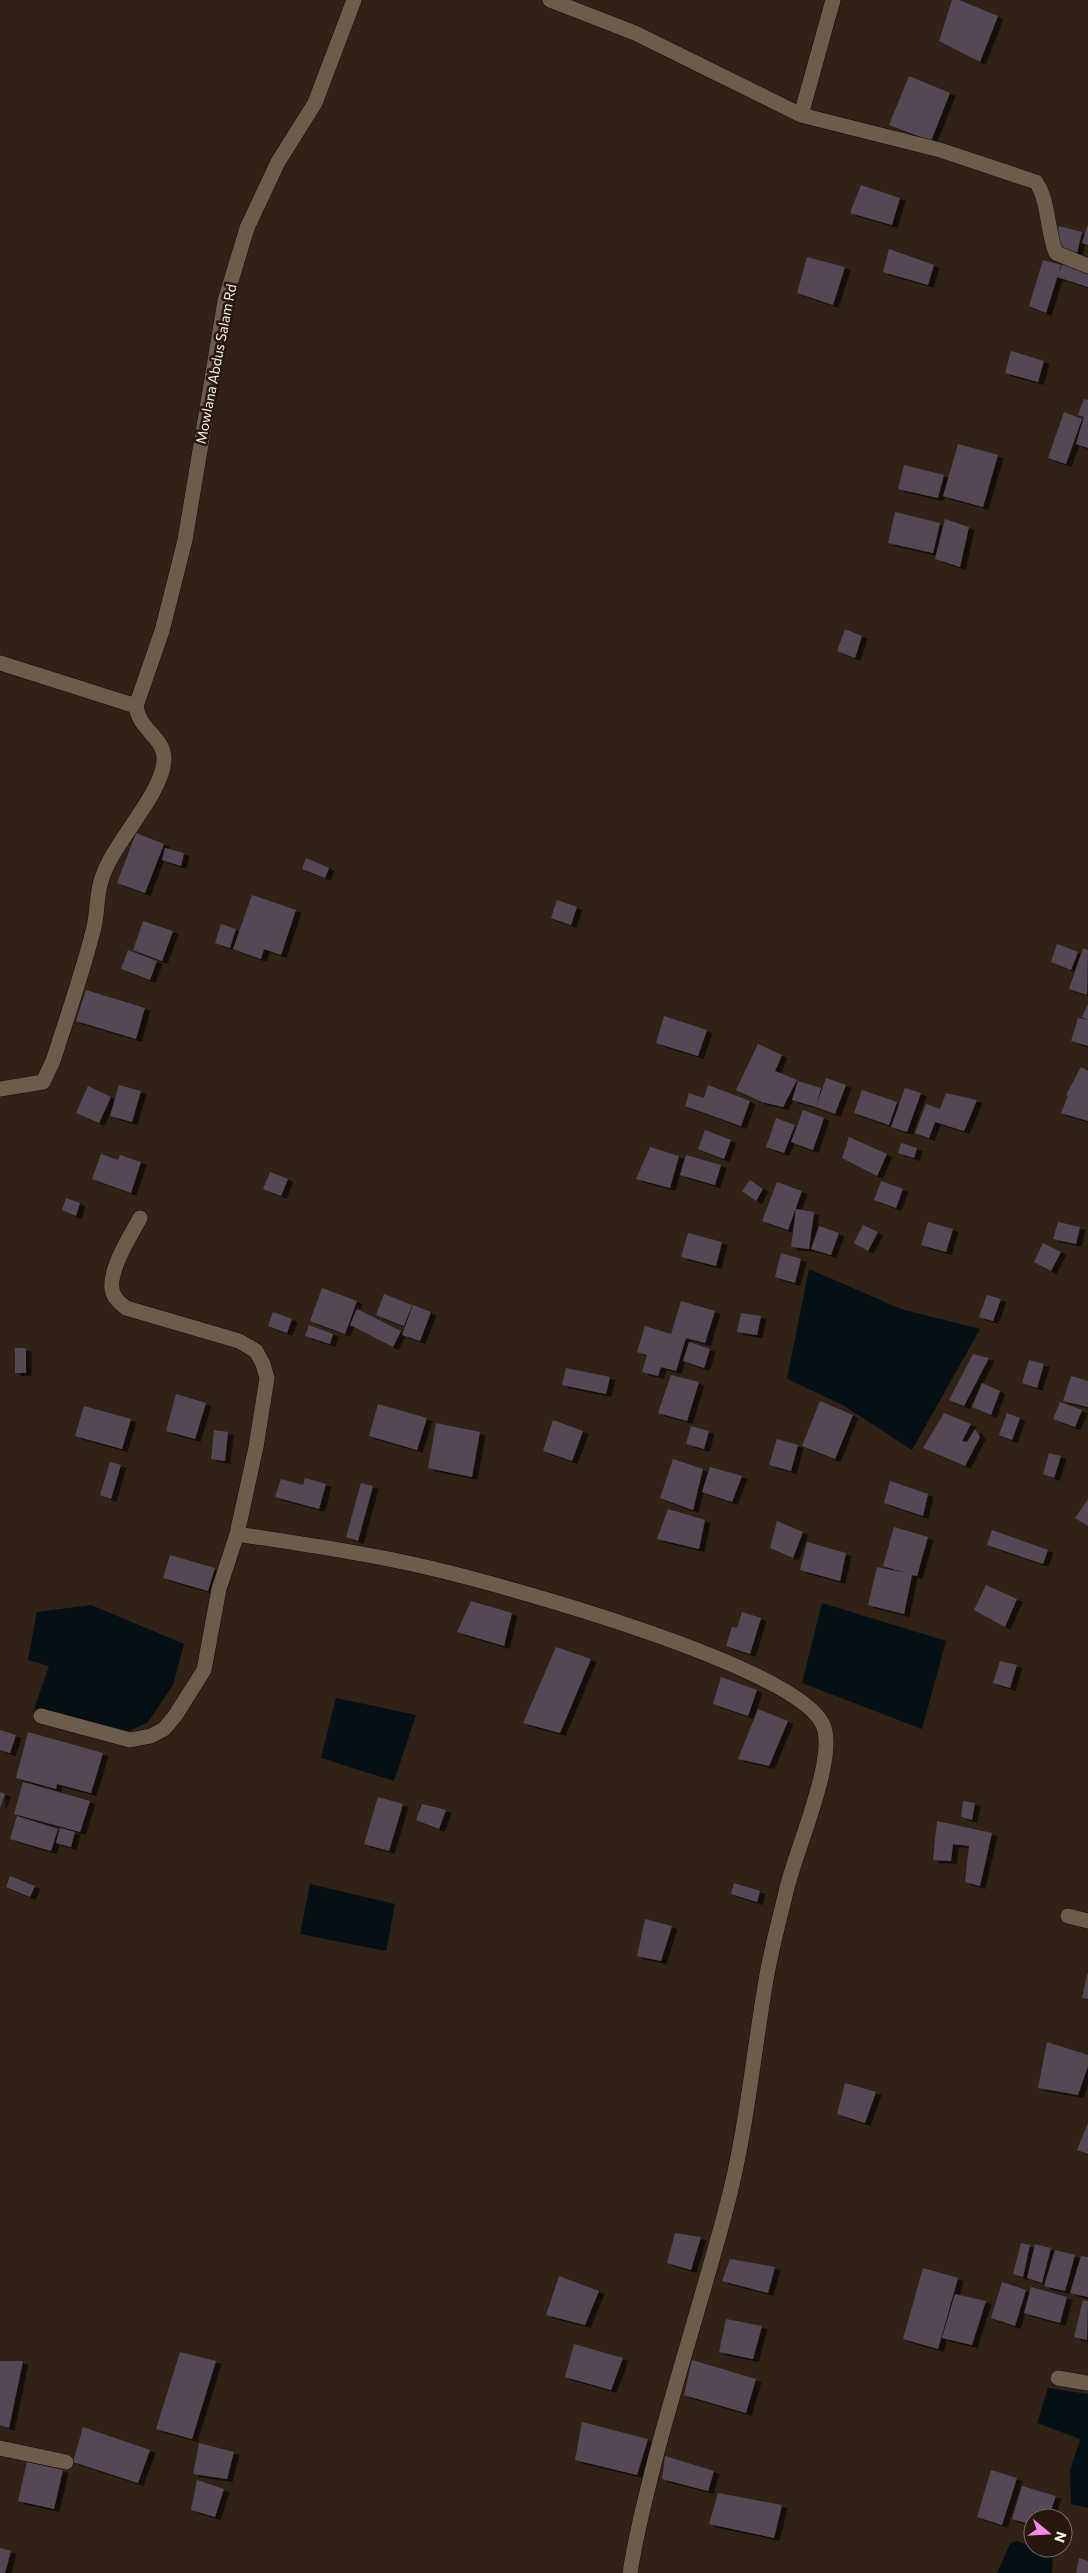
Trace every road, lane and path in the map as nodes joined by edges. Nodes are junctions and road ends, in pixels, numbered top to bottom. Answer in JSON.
{"nodes":[{"id":1,"x":354,"y":0,"type":"edge"},
{"id":2,"x":550,"y":0,"type":"edge"},
{"id":3,"x":834,"y":0,"type":"edge"},
{"id":4,"x":801,"y":115,"type":"junction"},
{"id":5,"x":1088,"y":266,"type":"edge"},
{"id":6,"x":0,"y":663,"type":"edge"},
{"id":7,"x":136,"y":706,"type":"junction"},
{"id":8,"x":0,"y":1089,"type":"edge"},
{"id":9,"x":140,"y":1218,"type":"dead end"},
{"id":10,"x":237,"y":1534,"type":"junction"},
{"id":11,"x":41,"y":1716,"type":"dead end"},
{"id":12,"x":1068,"y":1916,"type":"dead end"},
{"id":13,"x":1088,"y":1921,"type":"edge"},
{"id":14,"x":1058,"y":2378,"type":"dead end"},
{"id":15,"x":1088,"y":2383,"type":"edge"},
{"id":16,"x":0,"y":2448,"type":"edge"},
{"id":17,"x":66,"y":2462,"type":"dead end"},
{"id":18,"x":630,"y":2573,"type":"edge"}],
"edges":[{"from":1,"to":7,"type":"street","name":"Mowlana Abdus Salam Rd"},
{"from":2,"to":4,"type":"street"},
{"from":3,"to":4,"type":"street"},
{"from":4,"to":5,"type":"street"},
{"from":6,"to":7,"type":"street"},
{"from":7,"to":8,"type":"street"},
{"from":9,"to":10,"type":"street"},
{"from":10,"to":11,"type":"street"},
{"from":10,"to":18,"type":"street"},
{"from":12,"to":13,"type":"street"},
{"from":14,"to":15,"type":"street"},
{"from":16,"to":17,"type":"street"}]}
